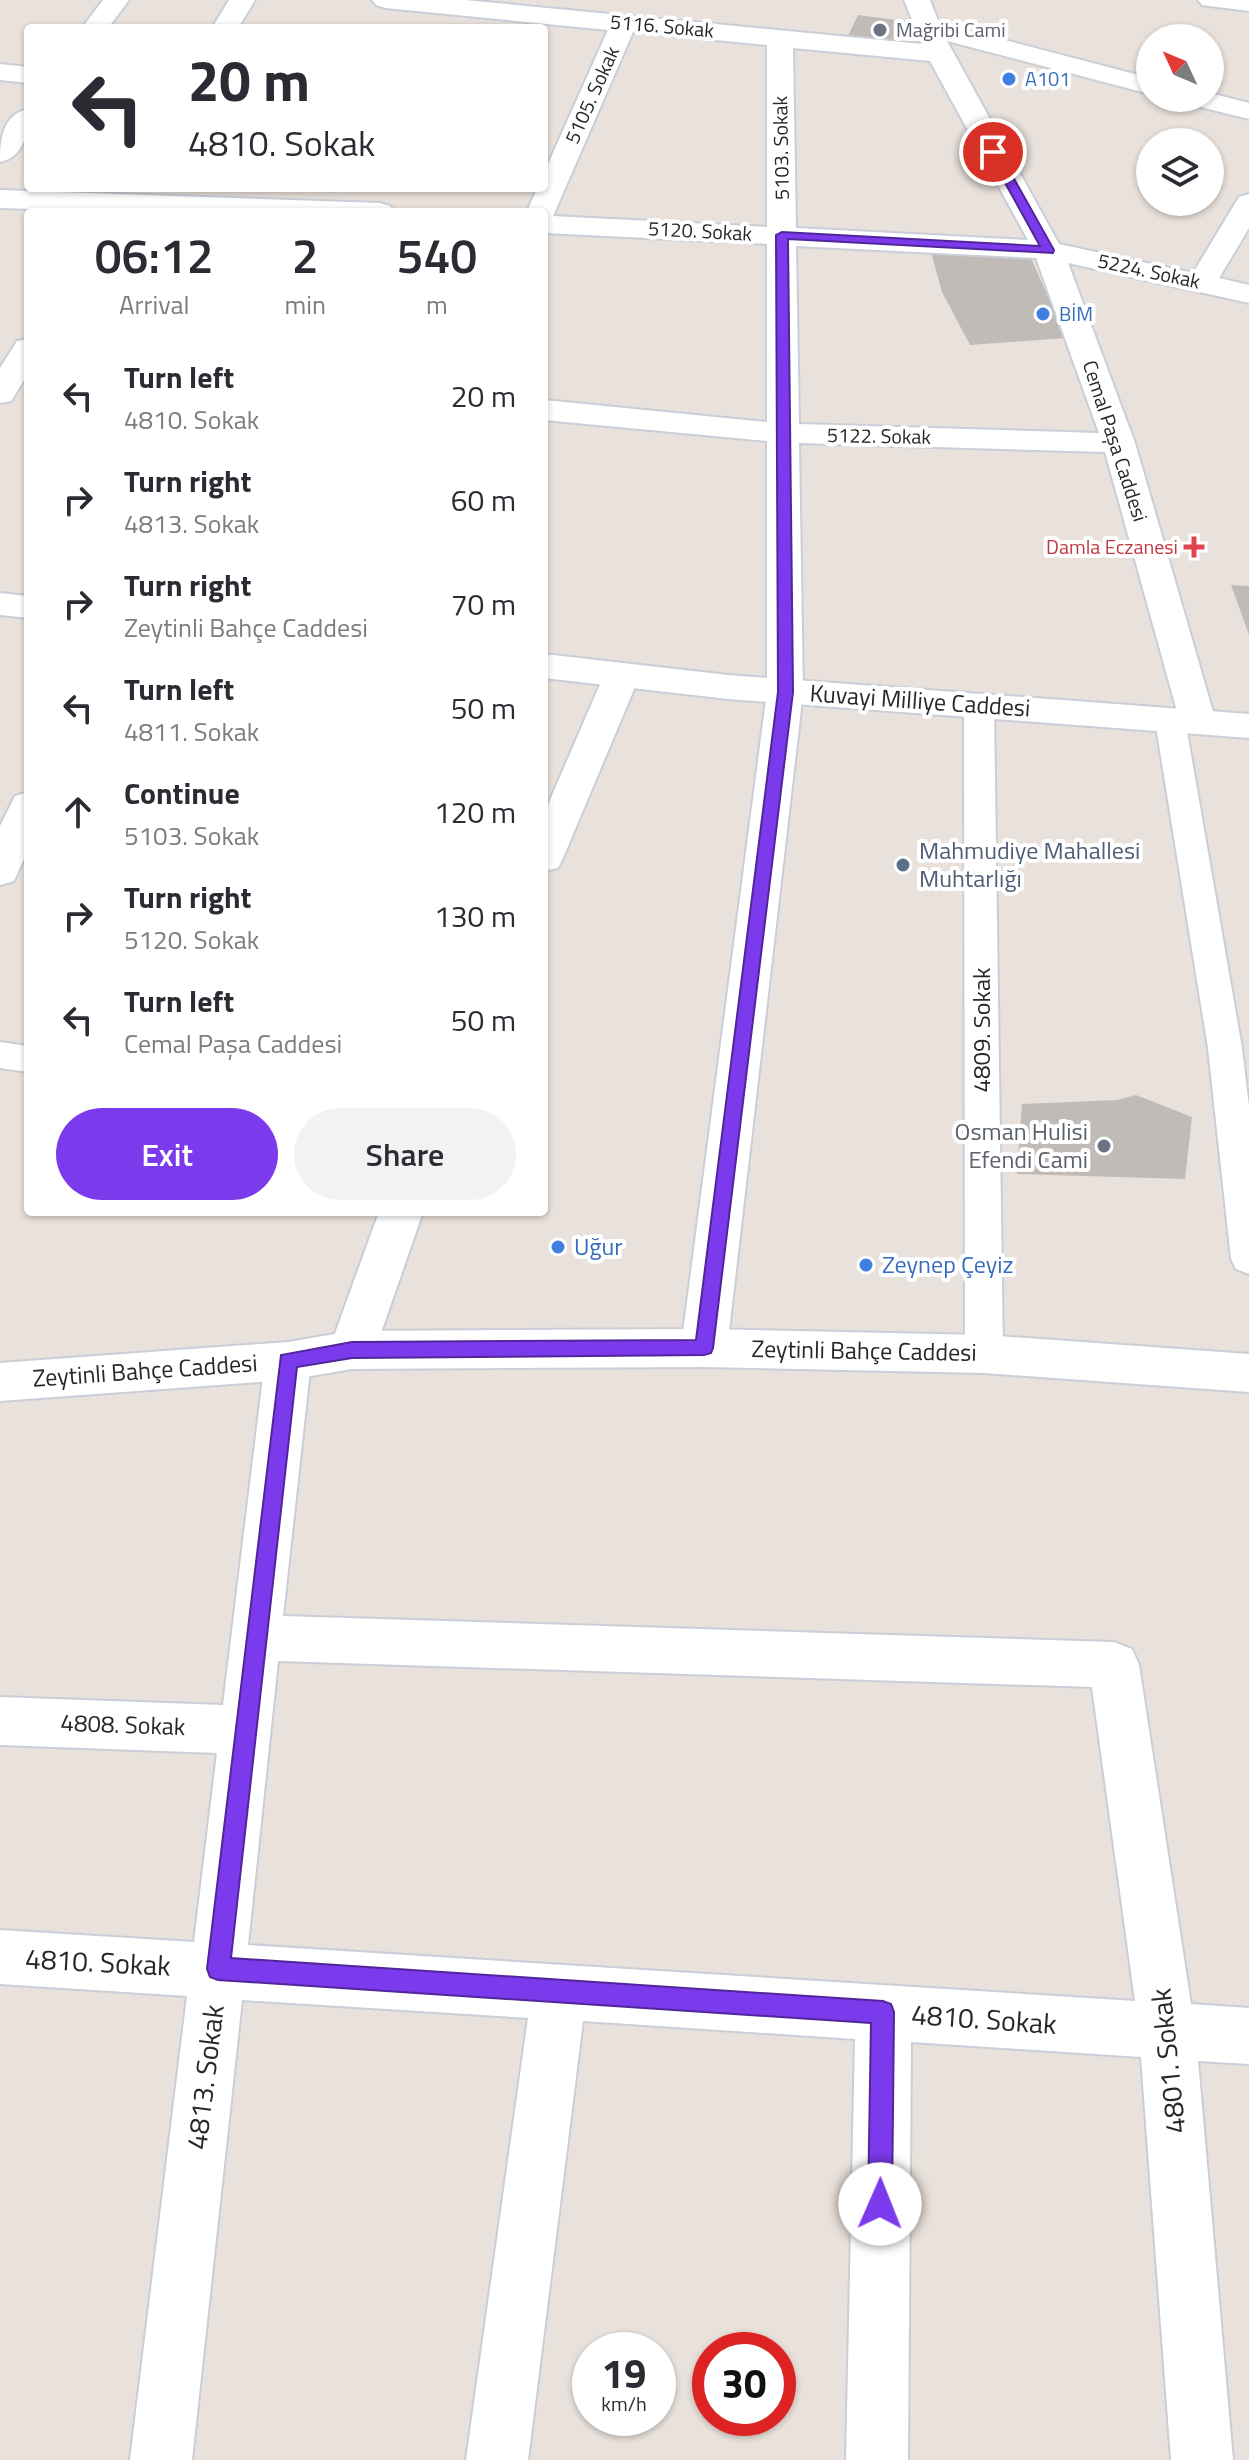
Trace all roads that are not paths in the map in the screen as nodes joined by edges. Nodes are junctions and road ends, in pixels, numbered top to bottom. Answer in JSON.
{"nodes":[{"id":1,"x":116,"y":0,"type":"edge"},
{"id":2,"x":242,"y":0,"type":"edge"},
{"id":3,"x":385,"y":0,"type":"edge"},
{"id":4,"x":1211,"y":0,"type":"edge"},
{"id":5,"x":432,"y":2,"type":"edge"},
{"id":6,"x":1249,"y":3,"type":"edge"},
{"id":7,"x":624,"y":22,"type":"junction"},
{"id":8,"x":98,"y":24,"type":"edge"},
{"id":9,"x":227,"y":24,"type":"edge"},
{"id":10,"x":420,"y":24,"type":"edge"},
{"id":11,"x":928,"y":28,"type":"edge"},
{"id":12,"x":780,"y":37,"type":"junction"},
{"id":13,"x":0,"y":72,"type":"edge"},
{"id":14,"x":24,"y":75,"type":"edge"},
{"id":15,"x":1136,"y":82,"type":"edge"},
{"id":16,"x":1224,"y":105,"type":"edge"},
{"id":17,"x":1249,"y":111,"type":"edge"},
{"id":18,"x":24,"y":122,"type":"edge"},
{"id":19,"x":0,"y":154,"type":"edge"},
{"id":20,"x":0,"y":199,"type":"edge"},
{"id":21,"x":124,"y":201,"type":"edge"},
{"id":22,"x":329,"y":203,"type":"edge"},
{"id":23,"x":1249,"y":203,"type":"edge"},
{"id":24,"x":357,"y":208,"type":"edge"},
{"id":25,"x":543,"y":208,"type":"edge"},
{"id":26,"x":548,"y":224,"type":"edge"},
{"id":27,"x":782,"y":235,"type":"junction"},
{"id":28,"x":1048,"y":250,"type":"junction"},
{"id":29,"x":1202,"y":282,"type":"junction"},
{"id":30,"x":1249,"y":294,"type":"edge"},
{"id":31,"x":548,"y":410,"type":"edge"},
{"id":32,"x":783,"y":433,"type":"junction"},
{"id":33,"x":1119,"y":443,"type":"junction"},
{"id":34,"x":0,"y":604,"type":"edge"},
{"id":35,"x":24,"y":607,"type":"edge"},
{"id":36,"x":548,"y":666,"type":"edge"},
{"id":37,"x":622,"y":675,"type":"junction"},
{"id":38,"x":785,"y":692,"type":"junction"},
{"id":39,"x":979,"y":706,"type":"junction"},
{"id":40,"x":1184,"y":721,"type":"junction"},
{"id":41,"x":1249,"y":726,"type":"edge"},
{"id":42,"x":24,"y":814,"type":"edge"},
{"id":43,"x":553,"y":814,"type":"edge"},
{"id":44,"x":548,"y":838,"type":"edge"},
{"id":45,"x":0,"y":871,"type":"edge"},
{"id":46,"x":0,"y":1055,"type":"edge"},
{"id":47,"x":24,"y":1058,"type":"edge"},
{"id":48,"x":400,"y":1216,"type":"edge"},
{"id":49,"x":1249,"y":1259,"type":"edge"},
{"id":50,"x":704,"y":1348,"type":"junction"},
{"id":51,"x":352,"y":1350,"type":"junction"},
{"id":52,"x":984,"y":1354,"type":"junction"},
{"id":53,"x":288,"y":1361,"type":"junction"},
{"id":54,"x":1249,"y":1373,"type":"edge"},
{"id":55,"x":0,"y":1382,"type":"edge"},
{"id":56,"x":257,"y":1638,"type":"junction"},
{"id":57,"x":0,"y":1721,"type":"edge"},
{"id":58,"x":247,"y":1730,"type":"junction"},
{"id":59,"x":0,"y":1957,"type":"edge"},
{"id":60,"x":218,"y":1969,"type":"junction"},
{"id":61,"x":559,"y":1991,"type":"junction"},
{"id":62,"x":883,"y":2012,"type":"junction"},
{"id":63,"x":1167,"y":2031,"type":"junction"},
{"id":64,"x":1249,"y":2036,"type":"edge"},
{"id":65,"x":161,"y":2460,"type":"edge"},
{"id":66,"x":497,"y":2460,"type":"edge"},
{"id":67,"x":877,"y":2460,"type":"edge"},
{"id":68,"x":1202,"y":2460,"type":"edge"}],
"edges":[{"from":1,"to":8,"type":"street"},
{"from":2,"to":9,"type":"street"},
{"from":3,"to":5,"type":"street","name":"5116. Sokak"},
{"from":4,"to":6,"type":"street"},
{"from":5,"to":7,"type":"street","name":"5116. Sokak"},
{"from":5,"to":10,"type":"street"},
{"from":7,"to":12,"type":"street","name":"5116. Sokak"},
{"from":7,"to":25,"type":"street","name":"5105. Sokak"},
{"from":11,"to":12,"type":"street","name":"5116. Sokak"},
{"from":11,"to":15,"type":"street","name":"5116. Sokak"},
{"from":11,"to":28,"type":"street","name":"Cemal Paşa Caddesi"},
{"from":12,"to":27,"type":"street","name":"5103. Sokak"},
{"from":13,"to":14,"type":"street"},
{"from":16,"to":17,"type":"street"},
{"from":18,"to":19,"type":"street"},
{"from":20,"to":21,"type":"street"},
{"from":21,"to":22,"type":"street"},
{"from":22,"to":24,"type":"street"},
{"from":23,"to":29,"type":"street"},
{"from":26,"to":27,"type":"street","name":"5120. Sokak"},
{"from":27,"to":28,"type":"street","name":"5120. Sokak"},
{"from":27,"to":32,"type":"street","name":"5103. Sokak"},
{"from":28,"to":29,"type":"street","name":"5224. Sokak"},
{"from":28,"to":33,"type":"street","name":"Cemal Paşa Caddesi"},
{"from":29,"to":30,"type":"street","name":"5224. Sokak"},
{"from":31,"to":32,"type":"street","name":"5122. Sokak"},
{"from":32,"to":33,"type":"street","name":"5122. Sokak"},
{"from":32,"to":38,"type":"street","name":"5103. Sokak"},
{"from":33,"to":40,"type":"street","name":"Cemal Paşa Caddesi"},
{"from":34,"to":35,"type":"street"},
{"from":36,"to":37,"type":"street","name":"Kuvayi Milliye Caddesi"},
{"from":37,"to":38,"type":"street","name":"Kuvayi Milliye Caddesi"},
{"from":37,"to":43,"type":"street"},
{"from":38,"to":39,"type":"street","name":"Kuvayi Milliye Caddesi"},
{"from":38,"to":50,"type":"street","name":"5103. Sokak"},
{"from":39,"to":40,"type":"street","name":"Kuvayi Milliye Caddesi"},
{"from":39,"to":52,"type":"street","name":"4809. Sokak"},
{"from":40,"to":41,"type":"street","name":"Kuvayi Milliye Caddesi"},
{"from":40,"to":49,"type":"street"},
{"from":42,"to":45,"type":"street"},
{"from":43,"to":44,"type":"street"},
{"from":46,"to":47,"type":"street"},
{"from":48,"to":51,"type":"street"},
{"from":50,"to":51,"type":"street","name":"Zeytinli Bahçe Caddesi"},
{"from":50,"to":52,"type":"street","name":"Zeytinli Bahçe Caddesi"},
{"from":51,"to":53,"type":"street","name":"Zeytinli Bahçe Caddesi"},
{"from":52,"to":54,"type":"street","name":"Zeytinli Bahçe Caddesi"},
{"from":53,"to":55,"type":"street","name":"Zeytinli Bahçe Caddesi"},
{"from":53,"to":56,"type":"street","name":"4813. Sokak"},
{"from":56,"to":58,"type":"street","name":"4813. Sokak"},
{"from":56,"to":63,"type":"street","name":"4801. Sokak"},
{"from":57,"to":58,"type":"street","name":"4808. Sokak"},
{"from":58,"to":60,"type":"street","name":"4813. Sokak"},
{"from":59,"to":60,"type":"street","name":"4810. Sokak"},
{"from":60,"to":61,"type":"street","name":"4810. Sokak"},
{"from":60,"to":65,"type":"street","name":"4813. Sokak"},
{"from":61,"to":62,"type":"street","name":"4810. Sokak"},
{"from":61,"to":66,"type":"street"},
{"from":62,"to":63,"type":"street","name":"4810. Sokak"},
{"from":62,"to":67,"type":"street"},
{"from":63,"to":64,"type":"street","name":"4810. Sokak"},
{"from":63,"to":68,"type":"street","name":"4801. Sokak"}]}
